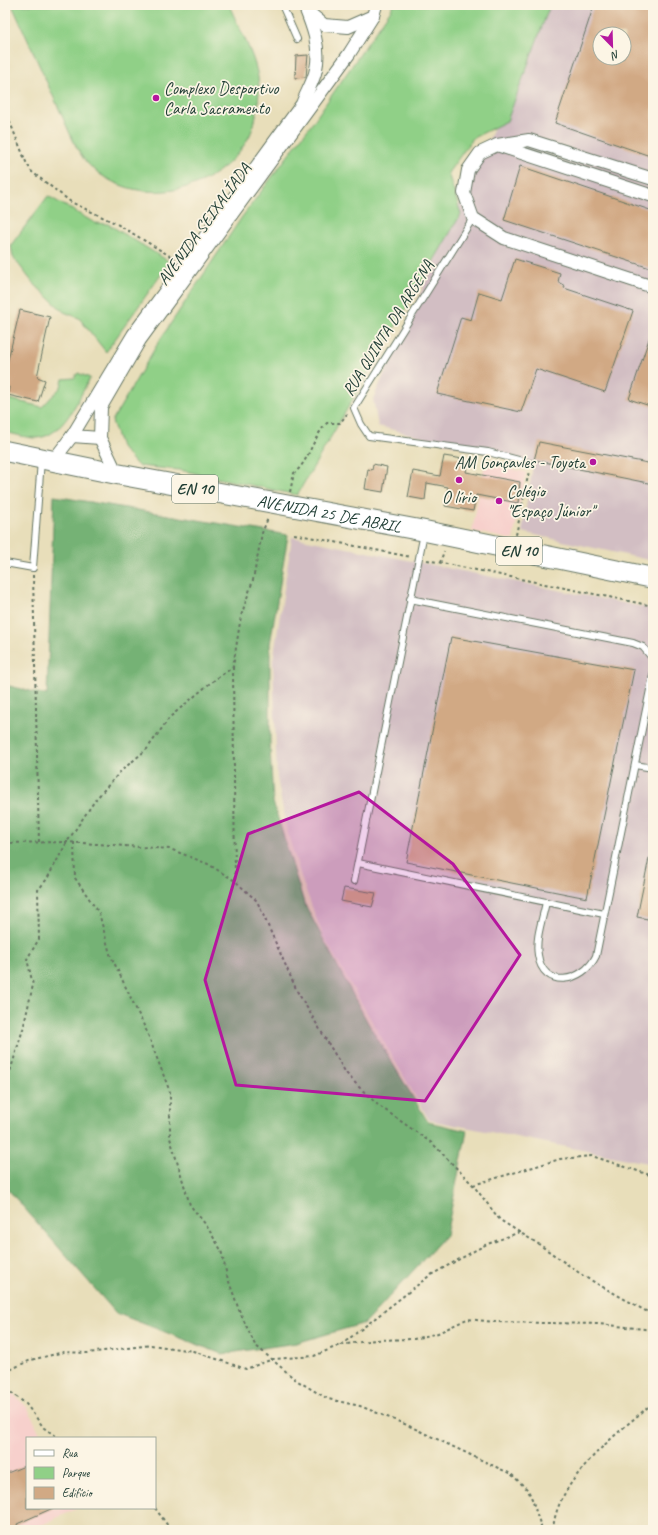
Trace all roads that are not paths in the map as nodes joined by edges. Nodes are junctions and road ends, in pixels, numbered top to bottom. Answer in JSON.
{"nodes":[{"id":1,"x":282,"y":5,"type":"edge"},
{"id":2,"x":305,"y":8,"type":"edge"},
{"id":3,"x":375,"y":10,"type":"edge"},
{"id":4,"x":297,"y":39,"type":"dead end"},
{"id":5,"x":497,"y":145,"type":"junction"},
{"id":6,"x":653,"y":179,"type":"edge"},
{"id":7,"x":653,"y":196,"type":"edge"},
{"id":8,"x":473,"y":218,"type":"junction"},
{"id":9,"x":653,"y":287,"type":"edge"},
{"id":10,"x":72,"y":436,"type":"junction"},
{"id":11,"x":100,"y":438,"type":"junction"},
{"id":12,"x":5,"y":451,"type":"edge"},
{"id":13,"x":47,"y":460,"type":"junction"},
{"id":14,"x":530,"y":462,"type":"road end"},
{"id":15,"x":116,"y":474,"type":"junction"},
{"id":16,"x":425,"y":531,"type":"junction"},
{"id":17,"x":5,"y":563,"type":"edge"},
{"id":18,"x":653,"y":578,"type":"edge"},
{"id":19,"x":410,"y":598,"type":"junction"},
{"id":20,"x":653,"y":659,"type":"edge"},
{"id":21,"x":653,"y":675,"type":"edge"},
{"id":22,"x":635,"y":765,"type":"junction"},
{"id":23,"x":653,"y":768,"type":"edge"},
{"id":24,"x":358,"y":864,"type":"junction"},
{"id":25,"x":354,"y":880,"type":"dead end"},
{"id":26,"x":546,"y":902,"type":"junction"},
{"id":27,"x":604,"y":914,"type":"junction"}],
"edges":[{"from":1,"to":4,"type":"lane"},
{"from":2,"to":3,"type":"street"},
{"from":2,"to":10,"type":"street","name":"AVENIDA SEIXALÍADA"},
{"from":3,"to":11,"type":"street","name":"AVENIDA SEIXALÍADA"},
{"from":5,"to":6,"type":"street"},
{"from":5,"to":7,"type":"street"},
{"from":5,"to":8,"type":"street"},
{"from":8,"to":9,"type":"street"},
{"from":8,"to":14,"type":"lane","name":"RUA QUINTA DA ARGENA"},
{"from":10,"to":11,"type":"street"},
{"from":10,"to":13,"type":"street","name":"AVENIDA SEIXALÍADA"},
{"from":11,"to":15,"type":"street","name":"AVENIDA SEIXALÍADA"},
{"from":12,"to":13,"type":"main road","name":"AVENIDA 25 DE ABRIL","number":"EN 10"},
{"from":13,"to":15,"type":"main road","name":"AVENIDA 25 DE ABRIL","number":"EN 10"},
{"from":13,"to":17,"type":"lane"},
{"from":15,"to":16,"type":"main road","name":"AVENIDA 25 DE ABRIL","number":"EN 10"},
{"from":16,"to":18,"type":"main road","name":"AVENIDA 25 DE ABRIL","number":"EN 10"},
{"from":16,"to":19,"type":"lane"},
{"from":19,"to":20,"type":"lane"},
{"from":19,"to":24,"type":"lane"},
{"from":21,"to":22,"type":"lane"},
{"from":22,"to":23,"type":"lane"},
{"from":22,"to":27,"type":"lane"},
{"from":24,"to":25,"type":"lane"},
{"from":24,"to":26,"type":"lane"},
{"from":26,"to":27,"type":"lane"},
{"from":26,"to":27,"type":"lane"}]}
